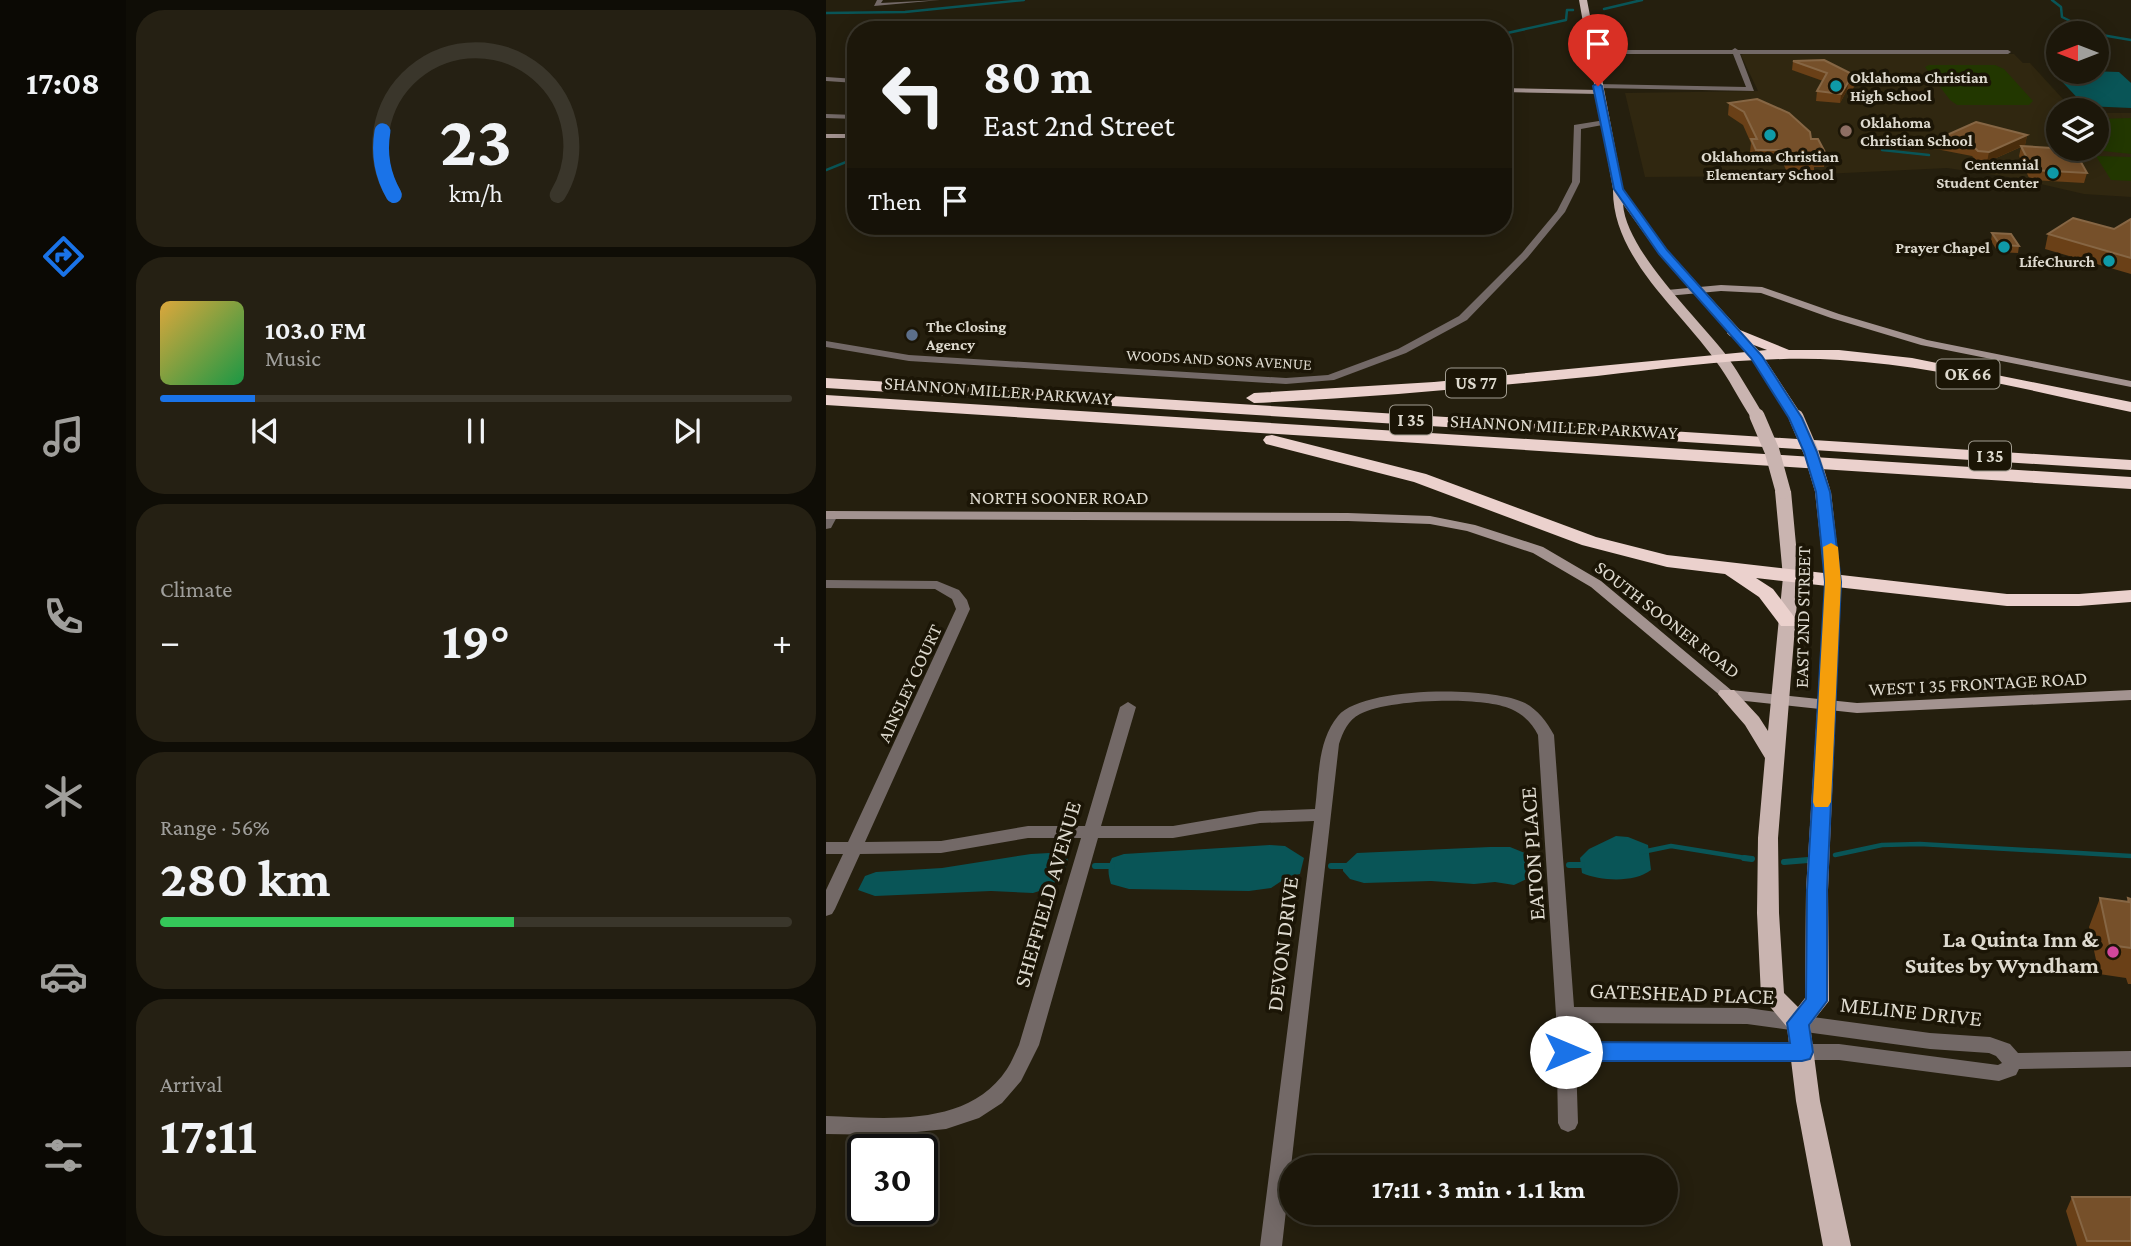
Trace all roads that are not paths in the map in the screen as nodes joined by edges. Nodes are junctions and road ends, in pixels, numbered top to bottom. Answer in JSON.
{"nodes":[{"id":1,"x":880,"y":0,"type":"edge"},
{"id":2,"x":937,"y":0,"type":"edge"},
{"id":3,"x":1583,"y":0,"type":"edge"},
{"id":4,"x":1593,"y":47,"type":"junction"},
{"id":5,"x":1735,"y":50,"type":"junction"},
{"id":6,"x":2008,"y":52,"type":"dead end"},
{"id":7,"x":847,"y":77,"type":"edge"},
{"id":8,"x":826,"y":79,"type":"edge"},
{"id":9,"x":843,"y":80,"type":"junction"},
{"id":10,"x":847,"y":80,"type":"edge"},
{"id":11,"x":1598,"y":89,"type":"junction"},
{"id":12,"x":1512,"y":90,"type":"edge"},
{"id":13,"x":826,"y":116,"type":"edge"},
{"id":14,"x":847,"y":117,"type":"edge"},
{"id":15,"x":1605,"y":122,"type":"junction"},
{"id":16,"x":826,"y":136,"type":"edge"},
{"id":17,"x":847,"y":136,"type":"edge"},
{"id":18,"x":1618,"y":189,"type":"junction"},
{"id":19,"x":1697,"y":289,"type":"junction"},
{"id":20,"x":1667,"y":293,"type":"junction"},
{"id":21,"x":1735,"y":333,"type":"junction"},
{"id":22,"x":826,"y":344,"type":"edge"},
{"id":23,"x":1803,"y":354,"type":"junction"},
{"id":24,"x":1756,"y":356,"type":"junction"},
{"id":25,"x":1722,"y":359,"type":"junction"},
{"id":26,"x":826,"y":383,"type":"edge"},
{"id":27,"x":2131,"y":384,"type":"edge"},
{"id":28,"x":826,"y":400,"type":"edge"},
{"id":29,"x":1086,"y":400,"type":"junction"},
{"id":30,"x":2131,"y":407,"type":"edge"},
{"id":31,"x":1201,"y":425,"type":"junction"},
{"id":32,"x":2131,"y":465,"type":"edge"},
{"id":33,"x":2131,"y":482,"type":"edge"},
{"id":34,"x":1292,"y":516,"type":"joint"},
{"id":35,"x":828,"y":518,"type":"edge"},
{"id":36,"x":1720,"y":569,"type":"junction"},
{"id":37,"x":1791,"y":577,"type":"junction"},
{"id":38,"x":1833,"y":582,"type":"junction"},
{"id":39,"x":826,"y":584,"type":"edge"},
{"id":40,"x":2131,"y":596,"type":"edge"},
{"id":41,"x":1788,"y":622,"type":"junction"},
{"id":42,"x":1727,"y":694,"type":"junction"},
{"id":43,"x":2131,"y":695,"type":"edge"},
{"id":44,"x":1408,"y":699,"type":"joint"},
{"id":45,"x":1779,"y":702,"type":"junction"},
{"id":46,"x":1128,"y":706,"type":"dead end"},
{"id":47,"x":1827,"y":706,"type":"junction"},
{"id":48,"x":1775,"y":758,"type":"junction"},
{"id":49,"x":1322,"y":815,"type":"junction"},
{"id":50,"x":1091,"y":831,"type":"junction"},
{"id":51,"x":826,"y":848,"type":"edge"},
{"id":52,"x":855,"y":848,"type":"junction"},
{"id":53,"x":826,"y":909,"type":"edge"},
{"id":54,"x":1565,"y":1015,"type":"junction"},
{"id":55,"x":1798,"y":1023,"type":"junction"},
{"id":56,"x":1566,"y":1052,"type":"junction"},
{"id":57,"x":1802,"y":1052,"type":"junction"},
{"id":58,"x":2131,"y":1059,"type":"edge"},
{"id":59,"x":2013,"y":1061,"type":"junction"},
{"id":60,"x":1568,"y":1123,"type":"dead end"},
{"id":61,"x":826,"y":1125,"type":"edge"},
{"id":62,"x":1271,"y":1246,"type":"edge"},
{"id":63,"x":1837,"y":1246,"type":"edge"}],
"edges":[{"from":1,"to":2,"type":"street"},
{"from":3,"to":4,"type":"main road","name":"EAST 2ND STREET"},
{"from":4,"to":5,"type":"street"},
{"from":4,"to":11,"type":"main road","name":"EAST 2ND STREET"},
{"from":5,"to":6,"type":"street"},
{"from":5,"to":11,"type":"street"},
{"from":7,"to":9,"type":"street"},
{"from":8,"to":9,"type":"street"},
{"from":9,"to":10,"type":"street"},
{"from":11,"to":12,"type":"street"},
{"from":11,"to":15,"type":"main road","name":"EAST 2ND STREET"},
{"from":13,"to":14,"type":"street"},
{"from":15,"to":18,"type":"main road","name":"EAST 2ND STREET"},
{"from":15,"to":22,"type":"street","name":"WOODS AND SONS AVENUE"},
{"from":16,"to":17,"type":"street"},
{"from":18,"to":19,"type":"main road","name":"EAST 2ND STREET"},
{"from":18,"to":20,"type":"main road","name":"EAST 2ND STREET"},
{"from":19,"to":20,"type":"street"},
{"from":19,"to":21,"type":"main road","name":"EAST 2ND STREET"},
{"from":19,"to":27,"type":"street"},
{"from":20,"to":25,"type":"main road","name":"EAST 2ND STREET"},
{"from":21,"to":23,"type":"highway","number":"OK 66"},
{"from":21,"to":24,"type":"main road","name":"EAST 2ND STREET"},
{"from":23,"to":24,"type":"highway"},
{"from":23,"to":30,"type":"highway","number":"OK 66"},
{"from":24,"to":25,"type":"highway","number":"US 77"},
{"from":24,"to":38,"type":"main road","name":"EAST 2ND STREET","bridge":true},
{"from":25,"to":29,"type":"highway","number":"US 77"},
{"from":25,"to":37,"type":"main road","name":"EAST 2ND STREET","bridge":true},
{"from":26,"to":29,"type":"highway","name":"SHANNON MILLER PARKWAY","number":"I 35"},
{"from":28,"to":31,"type":"highway","name":"SHANNON MILLER PARKWAY","number":"I 35"},
{"from":29,"to":32,"type":"highway","name":"SHANNON MILLER PARKWAY","number":"I 35"},
{"from":31,"to":33,"type":"highway","name":"SHANNON MILLER PARKWAY","number":"I 35"},
{"from":31,"to":36,"type":"highway"},
{"from":34,"to":35,"type":"street","name":"NORTH SOONER ROAD"},
{"from":34,"to":42,"type":"street","name":"SOUTH SOONER ROAD"},
{"from":36,"to":37,"type":"highway"},
{"from":36,"to":41,"type":"highway"},
{"from":37,"to":38,"type":"highway"},
{"from":37,"to":41,"type":"main road","name":"EAST 2ND STREET"},
{"from":38,"to":40,"type":"highway"},
{"from":38,"to":47,"type":"main road","name":"EAST 2ND STREET"},
{"from":39,"to":52,"type":"street","name":"AINSLEY COURT"},
{"from":41,"to":45,"type":"main road","name":"EAST 2ND STREET"},
{"from":42,"to":45,"type":"street","name":"SOUTH SOONER ROAD"},
{"from":42,"to":48,"type":"main road"},
{"from":43,"to":47,"type":"street","name":"WEST I 35 FRONTAGE ROAD"},
{"from":44,"to":49,"type":"street","name":"DEVON DRIVE"},
{"from":44,"to":54,"type":"street","name":"EATON PLACE"},
{"from":45,"to":47,"type":"street","name":"SOUTH SOONER ROAD"},
{"from":45,"to":48,"type":"main road","name":"EAST 2ND STREET"},
{"from":46,"to":50,"type":"street","name":"SHEFFIELD AVENUE"},
{"from":47,"to":55,"type":"main road","name":"EAST 2ND STREET"},
{"from":48,"to":55,"type":"main road","name":"EAST 2ND STREET"},
{"from":49,"to":50,"type":"street"},
{"from":49,"to":62,"type":"street","name":"DEVON DRIVE"},
{"from":50,"to":52,"type":"street"},
{"from":50,"to":61,"type":"street","name":"SHEFFIELD AVENUE"},
{"from":51,"to":52,"type":"street"},
{"from":52,"to":53,"type":"street","name":"AINSLEY COURT"},
{"from":54,"to":55,"type":"street","name":"GATESHEAD PLACE"},
{"from":54,"to":56,"type":"street","name":"EATON PLACE"},
{"from":55,"to":57,"type":"main road"},
{"from":55,"to":59,"type":"street","name":"MELINE DRIVE"},
{"from":56,"to":57,"type":"street"},
{"from":56,"to":60,"type":"street","name":"EATON PLACE"},
{"from":57,"to":59,"type":"street"},
{"from":57,"to":63,"type":"main road"},
{"from":58,"to":59,"type":"street"}]}
